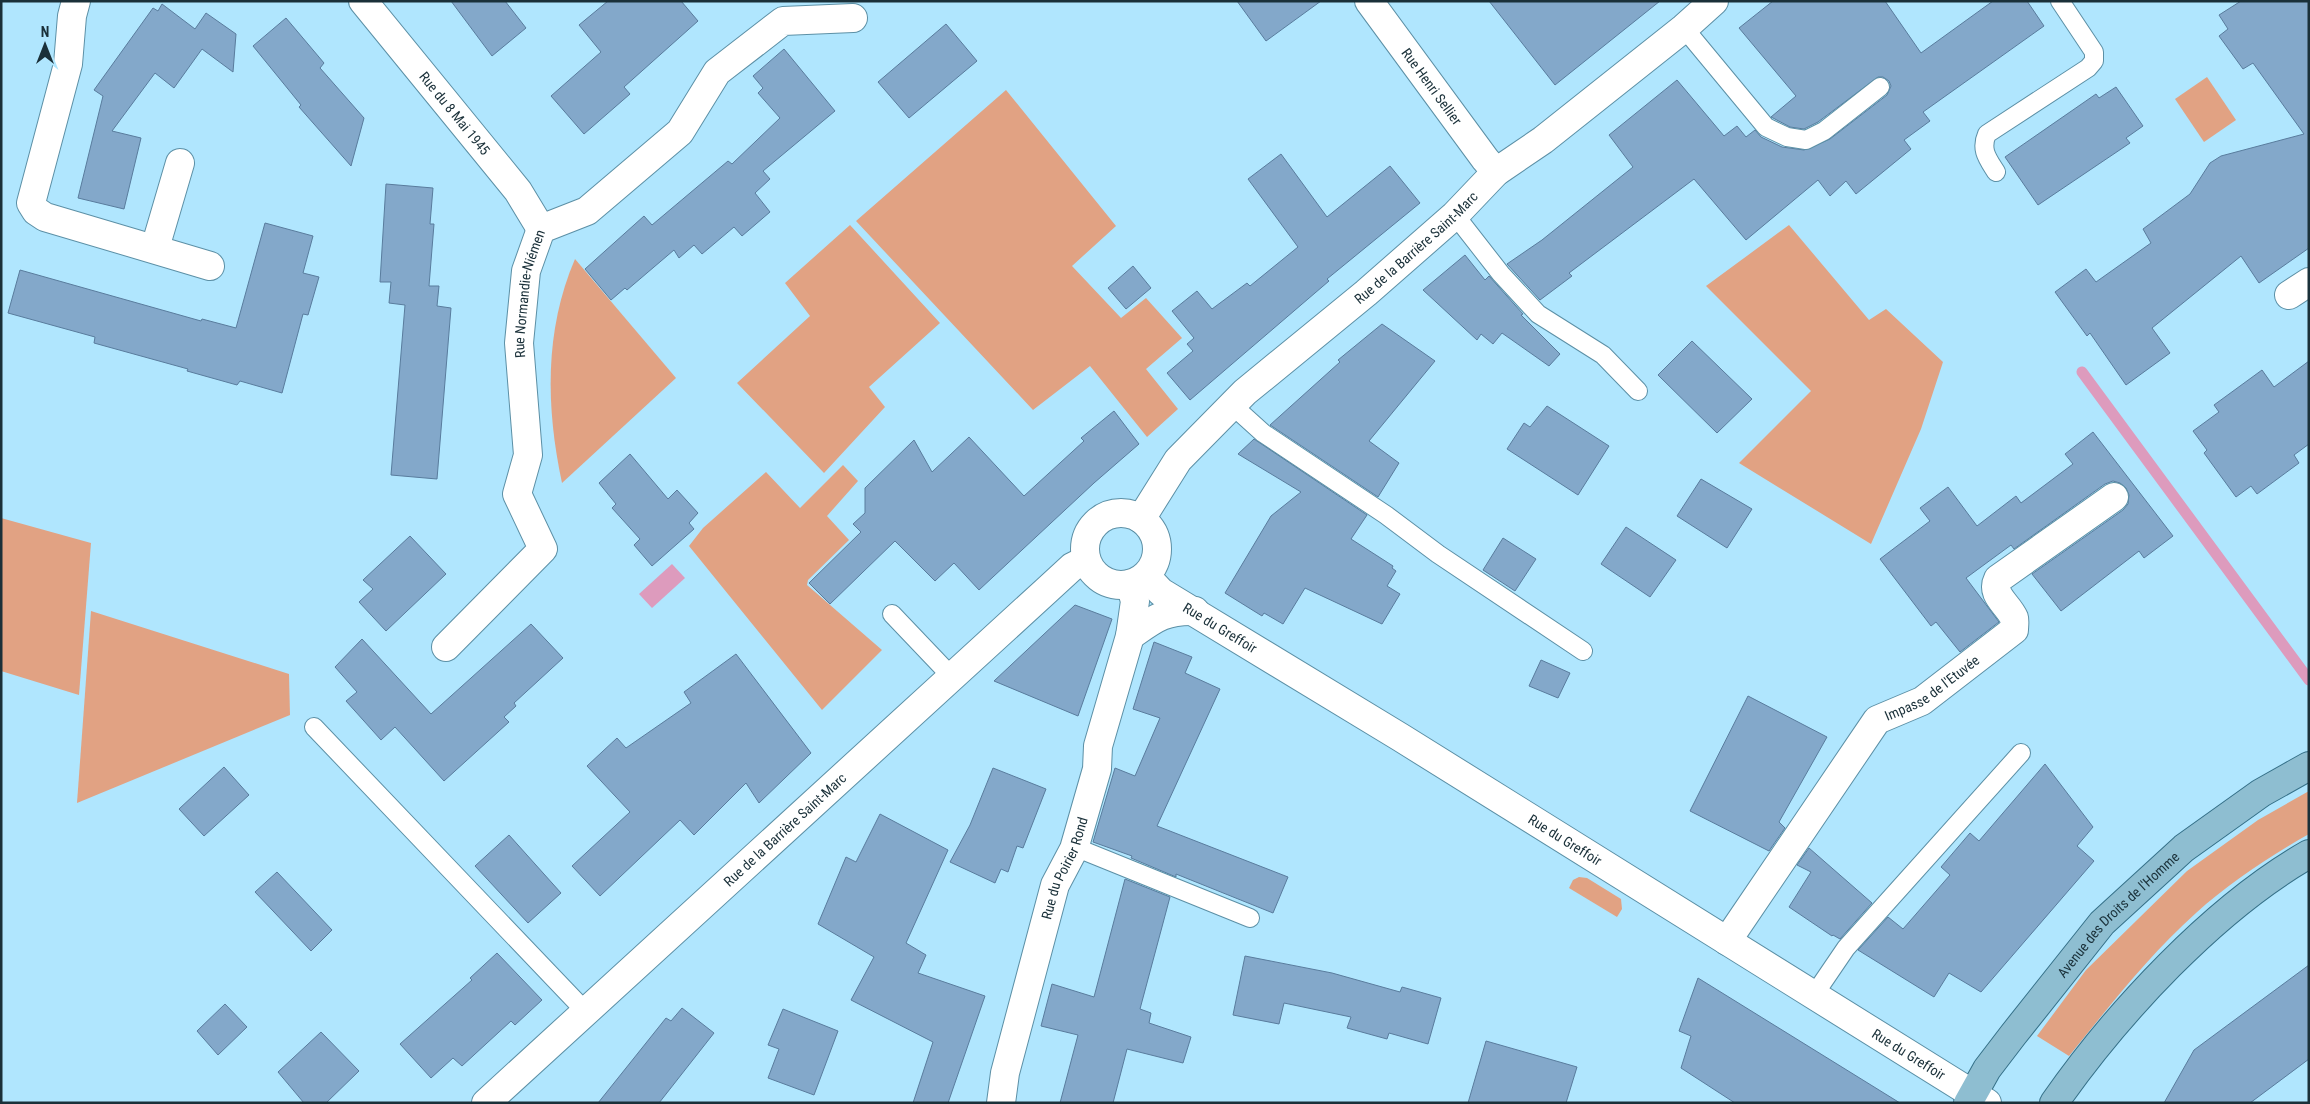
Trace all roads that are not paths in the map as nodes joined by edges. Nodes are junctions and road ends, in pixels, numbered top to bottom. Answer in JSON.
{"nodes":[{"id":1,"x":363,"y":1,"type":"edge"},
{"id":2,"x":1369,"y":1,"type":"edge"},
{"id":3,"x":1714,"y":1,"type":"edge"},
{"id":4,"x":2060,"y":1,"type":"edge"},
{"id":5,"x":74,"y":9,"type":"edge"},
{"id":6,"x":853,"y":18,"type":"dead end"},
{"id":7,"x":1684,"y":28,"type":"junction"},
{"id":8,"x":1880,"y":87,"type":"dead end"},
{"id":9,"x":180,"y":162,"type":"dead end"},
{"id":10,"x":1496,"y":172,"type":"junction"},
{"id":11,"x":1996,"y":172,"type":"dead end"},
{"id":12,"x":1455,"y":215,"type":"junction"},
{"id":13,"x":541,"y":229,"type":"junction"},
{"id":14,"x":155,"y":248,"type":"junction"},
{"id":15,"x":210,"y":266,"type":"dead end"},
{"id":16,"x":1638,"y":391,"type":"dead end"},
{"id":17,"x":1232,"y":405,"type":"junction"},
{"id":18,"x":2114,"y":497,"type":"dead end"},
{"id":19,"x":1141,"y":519,"type":"junction"},
{"id":20,"x":1086,"y":560,"type":"junction"},
{"id":21,"x":1138,"y":580,"type":"junction"},
{"id":22,"x":1195,"y":611,"type":"junction"},
{"id":23,"x":892,"y":614,"type":"dead end"},
{"id":24,"x":1130,"y":636,"type":"junction"},
{"id":25,"x":446,"y":646,"type":"dead end"},
{"id":26,"x":1583,"y":651,"type":"dead end"},
{"id":27,"x":952,"y":677,"type":"junction"},
{"id":28,"x":314,"y":727,"type":"dead end"},
{"id":29,"x":2021,"y":753,"type":"dead end"},
{"id":30,"x":2309,"y":766,"type":"edge"},
{"id":31,"x":1074,"y":849,"type":"junction"},
{"id":32,"x":2309,"y":854,"type":"edge"},
{"id":33,"x":1250,"y":918,"type":"dead end"},
{"id":34,"x":1728,"y":941,"type":"junction"},
{"id":35,"x":1814,"y":995,"type":"junction"},
{"id":36,"x":586,"y":1012,"type":"junction"},
{"id":37,"x":1976,"y":1100,"type":"edge"},
{"id":38,"x":486,"y":1103,"type":"edge"},
{"id":39,"x":1001,"y":1103,"type":"edge"},
{"id":40,"x":2054,"y":1103,"type":"edge"}],
"edges":[{"from":1,"to":13,"type":"street","name":"Rue du 8 Mai 1945"},
{"from":2,"to":10,"type":"street","name":"Rue Henri Sellier"},
{"from":3,"to":7,"type":"street","name":"Rue de la Barrière Saint-Marc"},
{"from":4,"to":11,"type":"lane"},
{"from":5,"to":14,"type":"street"},
{"from":6,"to":13,"type":"street","name":"Rue Normandie-Niémen"},
{"from":7,"to":8,"type":"lane"},
{"from":7,"to":10,"type":"street","name":"Rue de la Barrière Saint-Marc"},
{"from":9,"to":14,"type":"street"},
{"from":10,"to":12,"type":"street","name":"Rue de la Barrière Saint-Marc"},
{"from":12,"to":16,"type":"lane"},
{"from":12,"to":17,"type":"street","name":"Rue de la Barrière Saint-Marc"},
{"from":13,"to":25,"type":"street","name":"Rue Normandie-Niémen"},
{"from":14,"to":15,"type":"street"},
{"from":17,"to":19,"type":"street","name":"Rue de la Barrière Saint-Marc"},
{"from":17,"to":26,"type":"lane"},
{"from":18,"to":34,"type":"street","name":"Impasse de l'Etuvée"},
{"from":19,"to":20,"type":"street"},
{"from":19,"to":21,"type":"street"},
{"from":20,"to":21,"type":"street"},
{"from":20,"to":27,"type":"street","name":"Rue de la Barrière Saint-Marc"},
{"from":21,"to":22,"type":"street","name":"Rue du Greffoir"},
{"from":21,"to":24,"type":"street","name":"Rue du Poirier Rond"},
{"from":22,"to":24,"type":"street"},
{"from":22,"to":34,"type":"street","name":"Rue du Greffoir"},
{"from":23,"to":27,"type":"lane"},
{"from":24,"to":31,"type":"street","name":"Rue du Poirier Rond"},
{"from":27,"to":36,"type":"street","name":"Rue de la Barrière Saint-Marc"},
{"from":28,"to":36,"type":"lane"},
{"from":29,"to":35,"type":"lane"},
{"from":30,"to":37,"type":"main road","name":"Avenue des Droits de l'Homme"},
{"from":31,"to":33,"type":"lane"},
{"from":31,"to":39,"type":"street","name":"Rue du Poirier Rond"},
{"from":32,"to":40,"type":"main road"},
{"from":34,"to":35,"type":"street","name":"Rue du Greffoir"},
{"from":35,"to":37,"type":"street","name":"Rue du Greffoir"},
{"from":36,"to":38,"type":"street","name":"Rue de la Barrière Saint-Marc"}]}
